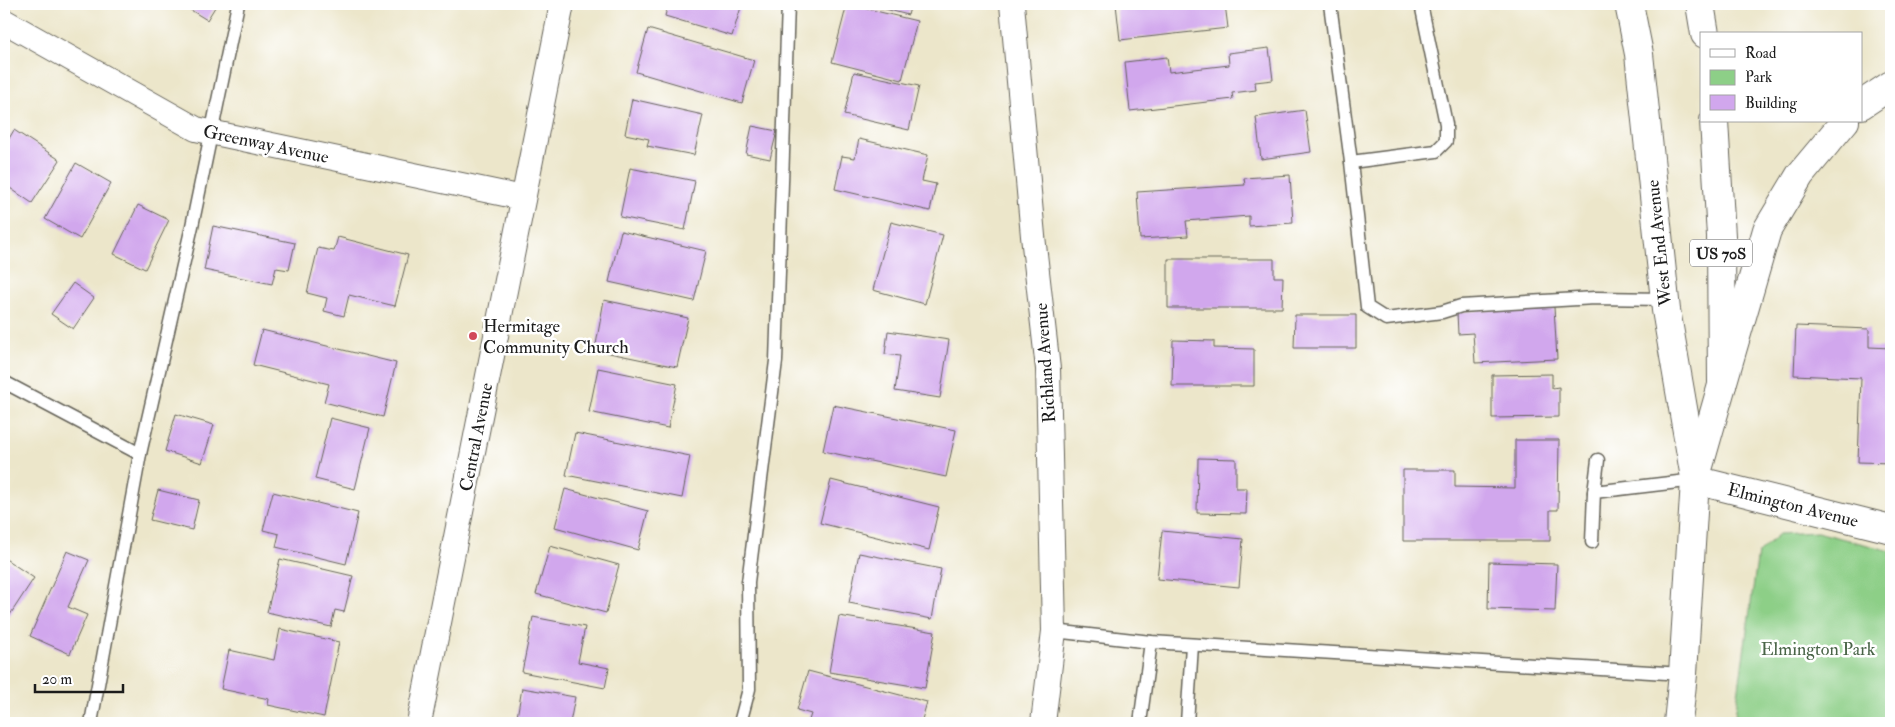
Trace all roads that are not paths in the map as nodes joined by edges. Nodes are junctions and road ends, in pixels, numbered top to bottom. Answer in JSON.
{"nodes":[{"id":1,"x":238,"y":4,"type":"edge"},
{"id":2,"x":562,"y":4,"type":"edge"},
{"id":3,"x":788,"y":4,"type":"edge"},
{"id":4,"x":1012,"y":4,"type":"edge"},
{"id":5,"x":1330,"y":4,"type":"edge"},
{"id":6,"x":1420,"y":4,"type":"edge"},
{"id":7,"x":1629,"y":4,"type":"edge"},
{"id":8,"x":1700,"y":4,"type":"edge"},
{"id":9,"x":4,"y":21,"type":"edge"},
{"id":10,"x":1705,"y":32,"type":"edge"},
{"id":11,"x":1891,"y":85,"type":"edge"},
{"id":12,"x":1862,"y":104,"type":"edge"},
{"id":13,"x":1714,"y":122,"type":"edge"},
{"id":14,"x":1844,"y":122,"type":"edge"},
{"id":15,"x":211,"y":133,"type":"junction"},
{"id":16,"x":1351,"y":162,"type":"junction"},
{"id":17,"x":523,"y":198,"type":"junction"},
{"id":18,"x":1664,"y":299,"type":"junction"},
{"id":19,"x":4,"y":382,"type":"edge"},
{"id":20,"x":1722,"y":385,"type":"junction"},
{"id":21,"x":140,"y":454,"type":"junction"},
{"id":22,"x":1598,"y":460,"type":"dead end"},
{"id":23,"x":1695,"y":480,"type":"junction"},
{"id":24,"x":1594,"y":492,"type":"junction"},
{"id":25,"x":1891,"y":530,"type":"edge"},
{"id":26,"x":1592,"y":542,"type":"dead end"},
{"id":27,"x":1054,"y":631,"type":"junction"},
{"id":28,"x":1151,"y":642,"type":"junction"},
{"id":29,"x":1192,"y":645,"type":"junction"},
{"id":30,"x":1684,"y":674,"type":"junction"},
{"id":31,"x":92,"y":723,"type":"edge"},
{"id":32,"x":419,"y":723,"type":"edge"},
{"id":33,"x":740,"y":723,"type":"edge"},
{"id":34,"x":1043,"y":723,"type":"edge"},
{"id":35,"x":1140,"y":723,"type":"edge"},
{"id":36,"x":1187,"y":723,"type":"edge"},
{"id":37,"x":1678,"y":723,"type":"edge"}],
"edges":[{"from":1,"to":15,"type":"lane"},
{"from":2,"to":17,"type":"street","name":"Central Avenue"},
{"from":3,"to":33,"type":"lane"},
{"from":4,"to":27,"type":"street","name":"Richland Avenue"},
{"from":5,"to":16,"type":"lane"},
{"from":6,"to":16,"type":"lane"},
{"from":7,"to":18,"type":"main road","name":"West End Avenue","number":"US 70S"},
{"from":8,"to":10,"type":"main road"},
{"from":9,"to":15,"type":"street","name":"Greenway Avenue"},
{"from":11,"to":12,"type":"main road"},
{"from":13,"to":20,"type":"main road","name":"West End Avenue","number":"US 70S"},
{"from":14,"to":20,"type":"main road"},
{"from":15,"to":17,"type":"street","name":"Greenway Avenue"},
{"from":15,"to":21,"type":"lane"},
{"from":16,"to":18,"type":"lane"},
{"from":17,"to":32,"type":"street","name":"Central Avenue"},
{"from":18,"to":23,"type":"main road","name":"West End Avenue","number":"US 70S"},
{"from":19,"to":21,"type":"lane"},
{"from":20,"to":23,"type":"main road","name":"West End Avenue","number":"US 70S"},
{"from":21,"to":31,"type":"lane"},
{"from":22,"to":24,"type":"lane"},
{"from":23,"to":24,"type":"lane"},
{"from":23,"to":25,"type":"main road","name":"Elmington Avenue"},
{"from":23,"to":30,"type":"main road","name":"West End Avenue","number":"US 70S"},
{"from":24,"to":26,"type":"lane"},
{"from":27,"to":28,"type":"lane"},
{"from":27,"to":34,"type":"street","name":"Richland Avenue"},
{"from":28,"to":29,"type":"lane"},
{"from":28,"to":35,"type":"lane"},
{"from":29,"to":30,"type":"lane"},
{"from":29,"to":36,"type":"lane"},
{"from":30,"to":37,"type":"main road","name":"West End Avenue","number":"US 70S"}]}
